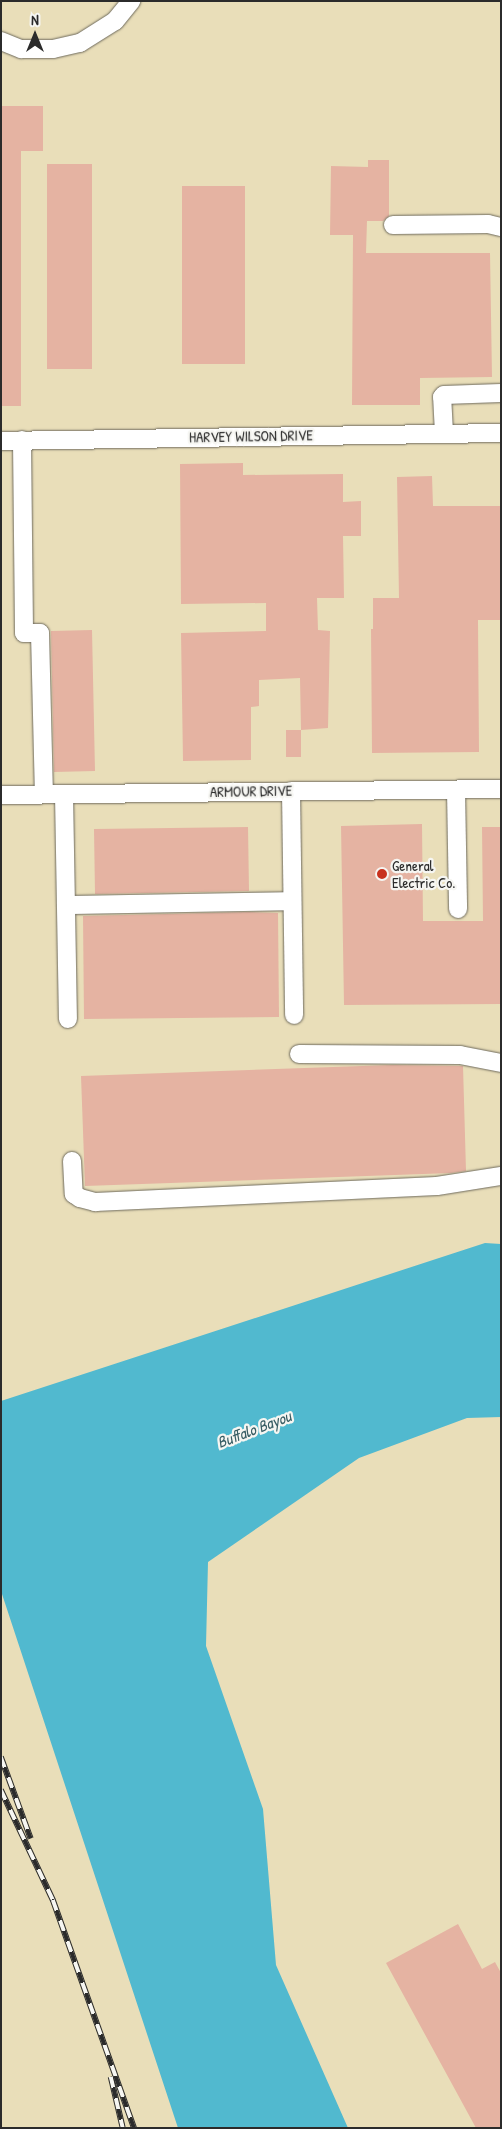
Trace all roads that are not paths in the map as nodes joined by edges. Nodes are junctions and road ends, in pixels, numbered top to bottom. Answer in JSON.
{"nodes":[{"id":1,"x":131,"y":1,"type":"edge"},
{"id":2,"x":1,"y":41,"type":"edge"},
{"id":3,"x":394,"y":225,"type":"dead end"},
{"id":4,"x":501,"y":227,"type":"edge"},
{"id":5,"x":501,"y":393,"type":"edge"},
{"id":6,"x":444,"y":433,"type":"junction"},
{"id":7,"x":501,"y":433,"type":"edge"},
{"id":8,"x":22,"y":440,"type":"junction"},
{"id":9,"x":1,"y":441,"type":"edge"},
{"id":10,"x":501,"y":789,"type":"edge"},
{"id":11,"x":456,"y":790,"type":"junction"},
{"id":12,"x":291,"y":791,"type":"junction"},
{"id":13,"x":44,"y":794,"type":"junction"},
{"id":14,"x":64,"y":794,"type":"junction"},
{"id":15,"x":1,"y":795,"type":"edge"},
{"id":16,"x":292,"y":901,"type":"junction"},
{"id":17,"x":66,"y":905,"type":"junction"},
{"id":18,"x":458,"y":908,"type":"dead end"},
{"id":19,"x":294,"y":1015,"type":"dead end"},
{"id":20,"x":68,"y":1019,"type":"dead end"},
{"id":21,"x":298,"y":1054,"type":"dead end"},
{"id":22,"x":501,"y":1063,"type":"edge"},
{"id":23,"x":72,"y":1161,"type":"dead end"},
{"id":24,"x":501,"y":1176,"type":"edge"}],
"edges":[{"from":1,"to":2,"type":"street"},
{"from":3,"to":4,"type":"street"},
{"from":5,"to":6,"type":"street"},
{"from":6,"to":7,"type":"street","name":"HARVEY WILSON DRIVE"},
{"from":6,"to":8,"type":"street","name":"HARVEY WILSON DRIVE"},
{"from":8,"to":9,"type":"street","name":"HARVEY WILSON DRIVE"},
{"from":8,"to":13,"type":"street"},
{"from":10,"to":11,"type":"street","name":"ARMOUR DRIVE"},
{"from":11,"to":12,"type":"street","name":"ARMOUR DRIVE"},
{"from":11,"to":18,"type":"street"},
{"from":12,"to":14,"type":"street","name":"ARMOUR DRIVE"},
{"from":12,"to":16,"type":"street"},
{"from":13,"to":14,"type":"street","name":"ARMOUR DRIVE"},
{"from":13,"to":15,"type":"street","name":"ARMOUR DRIVE"},
{"from":14,"to":17,"type":"street"},
{"from":16,"to":17,"type":"street"},
{"from":16,"to":19,"type":"street"},
{"from":17,"to":20,"type":"street"},
{"from":21,"to":22,"type":"street"},
{"from":23,"to":24,"type":"street"}]}
